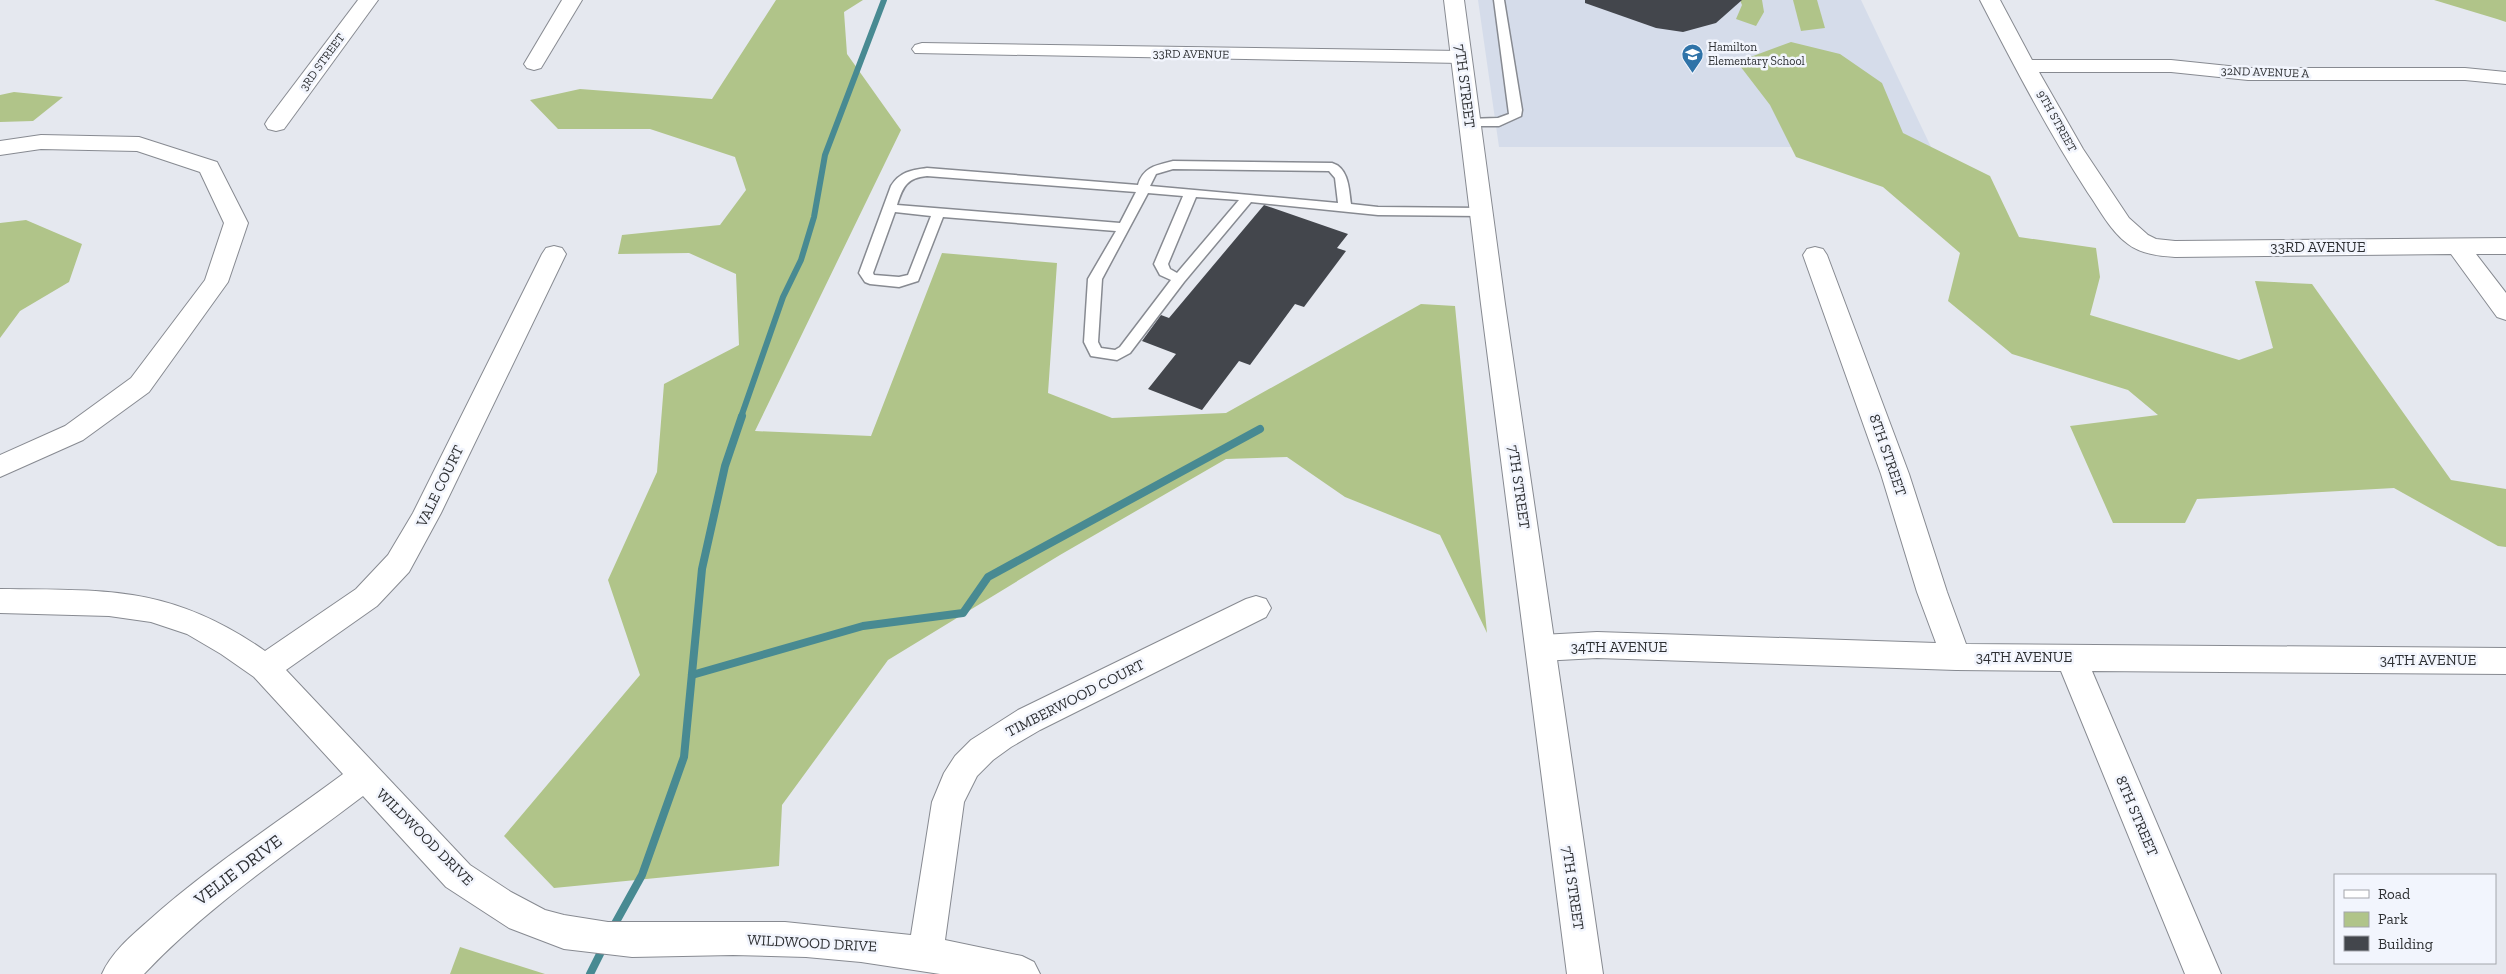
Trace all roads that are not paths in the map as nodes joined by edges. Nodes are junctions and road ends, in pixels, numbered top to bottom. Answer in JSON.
{"nodes":[{"id":1,"x":368,"y":0,"type":"edge"},
{"id":2,"x":572,"y":0,"type":"edge"},
{"id":3,"x":1454,"y":0,"type":"edge"},
{"id":4,"x":1499,"y":0,"type":"edge"},
{"id":5,"x":1990,"y":0,"type":"edge"},
{"id":6,"x":922,"y":49,"type":"dead end"},
{"id":7,"x":1461,"y":57,"type":"junction"},
{"id":8,"x":534,"y":64,"type":"dead end"},
{"id":9,"x":2025,"y":66,"type":"junction"},
{"id":10,"x":2506,"y":78,"type":"edge"},
{"id":11,"x":1470,"y":122,"type":"junction"},
{"id":12,"x":276,"y":124,"type":"dead end"},
{"id":13,"x":0,"y":148,"type":"edge"},
{"id":14,"x":1143,"y":190,"type":"junction"},
{"id":15,"x":1191,"y":193,"type":"junction"},
{"id":16,"x":1246,"y":197,"type":"junction"},
{"id":17,"x":1345,"y":207,"type":"junction"},
{"id":18,"x":890,"y":208,"type":"junction"},
{"id":19,"x":939,"y":212,"type":"junction"},
{"id":20,"x":1481,"y":212,"type":"junction"},
{"id":21,"x":1124,"y":228,"type":"junction"},
{"id":22,"x":2134,"y":237,"type":"joint"},
{"id":23,"x":2506,"y":246,"type":"edge"},
{"id":24,"x":2458,"y":247,"type":"junction"},
{"id":25,"x":554,"y":254,"type":"dead end"},
{"id":26,"x":1815,"y":255,"type":"dead end"},
{"id":27,"x":1179,"y":278,"type":"junction"},
{"id":28,"x":2506,"y":311,"type":"edge"},
{"id":29,"x":0,"y":467,"type":"edge"},
{"id":30,"x":0,"y":601,"type":"edge"},
{"id":31,"x":1256,"y":608,"type":"dead end"},
{"id":32,"x":1541,"y":648,"type":"junction"},
{"id":33,"x":1956,"y":657,"type":"junction"},
{"id":34,"x":2071,"y":658,"type":"junction"},
{"id":35,"x":2506,"y":661,"type":"edge"},
{"id":36,"x":265,"y":668,"type":"junction"},
{"id":37,"x":365,"y":776,"type":"junction"},
{"id":38,"x":926,"y":953,"type":"junction"},
{"id":39,"x":120,"y":974,"type":"edge"},
{"id":40,"x":1022,"y":974,"type":"edge"},
{"id":41,"x":1584,"y":974,"type":"edge"},
{"id":42,"x":2203,"y":974,"type":"edge"}],
"edges":[{"from":1,"to":12,"type":"street","name":"3RD STREET"},
{"from":2,"to":8,"type":"street"},
{"from":3,"to":7,"type":"street","name":"7TH STREET"},
{"from":4,"to":11,"type":"lane"},
{"from":5,"to":9,"type":"street","name":"9TH STREET"},
{"from":6,"to":7,"type":"street","name":"33RD AVENUE"},
{"from":7,"to":11,"type":"street","name":"7TH STREET"},
{"from":9,"to":10,"type":"street","name":"32ND AVENUE A"},
{"from":9,"to":22,"type":"street","name":"9TH STREET"},
{"from":11,"to":20,"type":"street","name":"7TH STREET"},
{"from":13,"to":29,"type":"street"},
{"from":14,"to":15,"type":"lane"},
{"from":14,"to":17,"type":"lane"},
{"from":14,"to":18,"type":"lane"},
{"from":14,"to":21,"type":"lane"},
{"from":15,"to":16,"type":"lane"},
{"from":15,"to":27,"type":"lane"},
{"from":16,"to":17,"type":"lane"},
{"from":16,"to":27,"type":"lane"},
{"from":17,"to":20,"type":"lane"},
{"from":18,"to":19,"type":"lane"},
{"from":18,"to":19,"type":"lane"},
{"from":19,"to":21,"type":"lane"},
{"from":20,"to":32,"type":"street","name":"7TH STREET"},
{"from":21,"to":27,"type":"lane"},
{"from":22,"to":24,"type":"street","name":"33RD AVENUE"},
{"from":23,"to":24,"type":"street","name":"33RD AVENUE"},
{"from":24,"to":28,"type":"street"},
{"from":25,"to":36,"type":"street","name":"VALE COURT"},
{"from":26,"to":33,"type":"street","name":"8TH STREET"},
{"from":30,"to":36,"type":"street","name":"WILDWOOD DRIVE"},
{"from":31,"to":38,"type":"street","name":"TIMBERWOOD COURT"},
{"from":32,"to":33,"type":"street","name":"34TH AVENUE"},
{"from":32,"to":41,"type":"street","name":"7TH STREET"},
{"from":33,"to":34,"type":"street","name":"34TH AVENUE"},
{"from":34,"to":35,"type":"street","name":"34TH AVENUE"},
{"from":34,"to":42,"type":"street","name":"8TH STREET"},
{"from":36,"to":37,"type":"street","name":"WILDWOOD DRIVE"},
{"from":37,"to":38,"type":"street","name":"WILDWOOD DRIVE"},
{"from":37,"to":39,"type":"street","name":"VELIE DRIVE"},
{"from":38,"to":40,"type":"street","name":"WILDWOOD DRIVE"}]}
